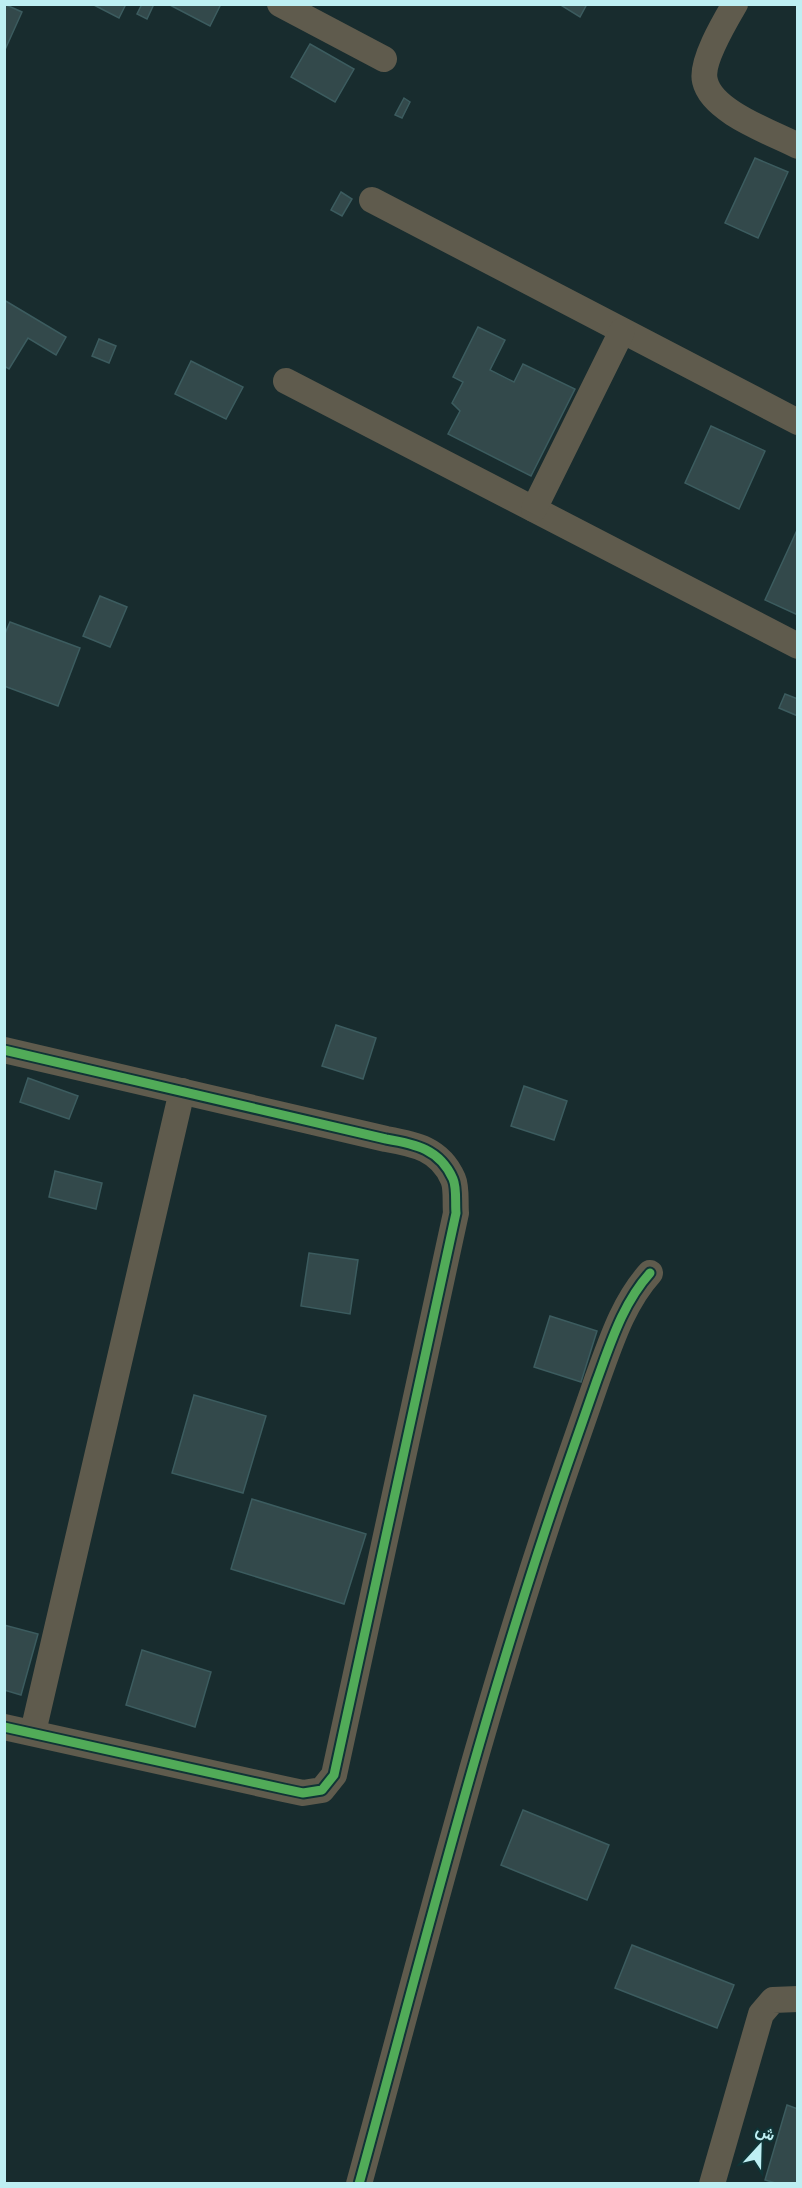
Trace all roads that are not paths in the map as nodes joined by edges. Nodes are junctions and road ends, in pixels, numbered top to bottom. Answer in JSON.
{"nodes":[{"id":1,"x":280,"y":4,"type":"edge"},
{"id":2,"x":735,"y":4,"type":"edge"},
{"id":3,"x":384,"y":59,"type":"dead end"},
{"id":4,"x":798,"y":146,"type":"edge"},
{"id":5,"x":372,"y":200,"type":"dead end"},
{"id":6,"x":622,"y":331,"type":"junction"},
{"id":7,"x":286,"y":381,"type":"dead end"},
{"id":8,"x":798,"y":422,"type":"edge"},
{"id":9,"x":534,"y":509,"type":"junction"},
{"id":10,"x":798,"y":646,"type":"edge"},
{"id":11,"x":4,"y":1050,"type":"edge"},
{"id":12,"x":182,"y":1091,"type":"junction"},
{"id":13,"x":650,"y":1273,"type":"dead end"},
{"id":14,"x":4,"y":1726,"type":"edge"},
{"id":15,"x":33,"y":1732,"type":"junction"},
{"id":16,"x":798,"y":1999,"type":"edge"},
{"id":17,"x":358,"y":2184,"type":"edge"},
{"id":18,"x":712,"y":2184,"type":"edge"}],
"edges":[{"from":1,"to":3,"type":"street"},
{"from":2,"to":4,"type":"street"},
{"from":5,"to":6,"type":"street"},
{"from":6,"to":8,"type":"street"},
{"from":6,"to":9,"type":"street"},
{"from":7,"to":9,"type":"street"},
{"from":9,"to":10,"type":"street"},
{"from":11,"to":12,"type":"street"},
{"from":12,"to":15,"type":"street"},
{"from":12,"to":15,"type":"street"},
{"from":13,"to":17,"type":"street"},
{"from":14,"to":15,"type":"street"},
{"from":16,"to":18,"type":"street"}]}
